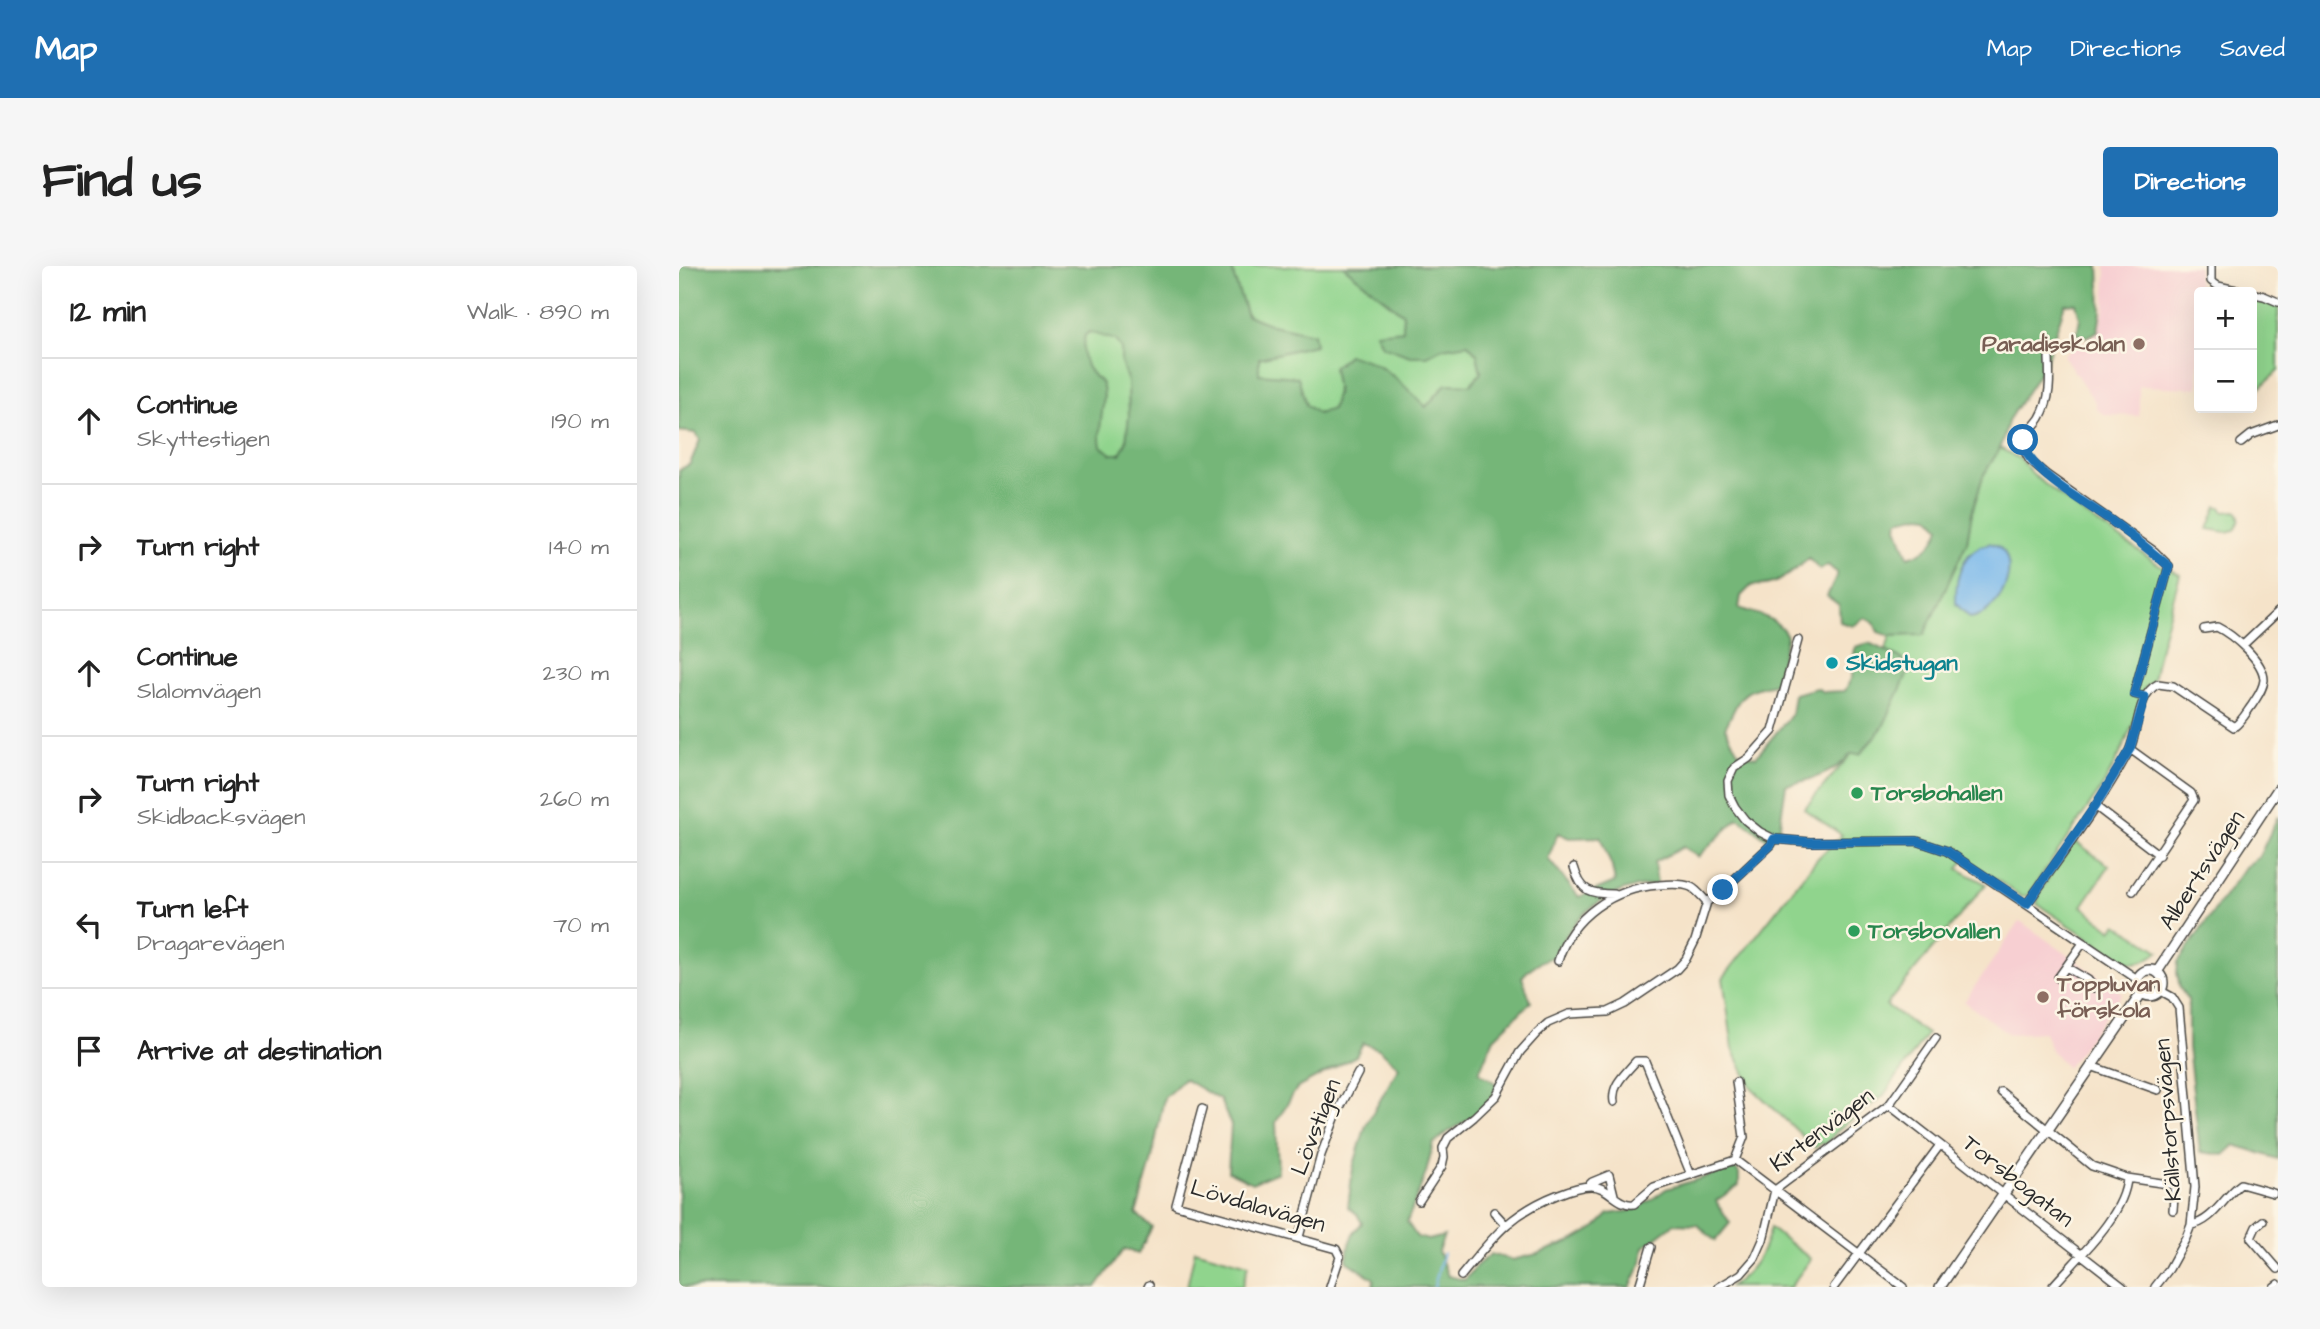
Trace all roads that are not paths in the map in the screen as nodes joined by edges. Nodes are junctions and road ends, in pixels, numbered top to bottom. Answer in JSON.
{"nodes":[{"id":1,"x":2211,"y":266,"type":"edge"},
{"id":2,"x":2278,"y":302,"type":"edge"},
{"id":3,"x":2049,"y":359,"type":"dead end"},
{"id":4,"x":2278,"y":425,"type":"edge"},
{"id":5,"x":2241,"y":443,"type":"dead end"},
{"id":6,"x":2278,"y":612,"type":"edge"},
{"id":7,"x":2204,"y":629,"type":"dead end"},
{"id":8,"x":1798,"y":640,"type":"dead end"},
{"id":9,"x":2243,"y":645,"type":"junction"},
{"id":10,"x":2145,"y":697,"type":"junction"},
{"id":11,"x":2130,"y":749,"type":"junction"},
{"id":12,"x":2278,"y":789,"type":"edge"},
{"id":13,"x":2095,"y":806,"type":"junction"},
{"id":14,"x":1774,"y":839,"type":"junction"},
{"id":15,"x":2159,"y":855,"type":"junction"},
{"id":16,"x":1574,"y":867,"type":"dead end"},
{"id":17,"x":2133,"y":891,"type":"dead end"},
{"id":18,"x":1619,"y":894,"type":"junction"},
{"id":19,"x":1707,"y":902,"type":"junction"},
{"id":20,"x":2027,"y":904,"type":"junction"},
{"id":21,"x":2083,"y":943,"type":"junction"},
{"id":22,"x":1558,"y":961,"type":"dead end"},
{"id":23,"x":2066,"y":967,"type":"junction"},
{"id":24,"x":2157,"y":972,"type":"junction"},
{"id":25,"x":2058,"y":978,"type":"dead end"},
{"id":26,"x":2137,"y":979,"type":"junction"},
{"id":27,"x":2094,"y":988,"type":"dead end"},
{"id":28,"x":2161,"y":991,"type":"junction"},
{"id":29,"x":2141,"y":994,"type":"junction"},
{"id":30,"x":1935,"y":1038,"type":"dead end"},
{"id":31,"x":2091,"y":1066,"type":"junction"},
{"id":32,"x":1358,"y":1073,"type":"dead end"},
{"id":33,"x":1736,"y":1082,"type":"dead end"},
{"id":34,"x":2158,"y":1090,"type":"dead end"},
{"id":35,"x":2001,"y":1092,"type":"dead end"},
{"id":36,"x":1614,"y":1102,"type":"dead end"},
{"id":37,"x":1889,"y":1105,"type":"junction"},
{"id":38,"x":1202,"y":1109,"type":"dead end"},
{"id":39,"x":2047,"y":1129,"type":"junction"},
{"id":40,"x":1940,"y":1145,"type":"junction"},
{"id":41,"x":1735,"y":1160,"type":"junction"},
{"id":42,"x":1691,"y":1175,"type":"junction"},
{"id":43,"x":2127,"y":1178,"type":"junction"},
{"id":44,"x":1588,"y":1186,"type":"junction"},
{"id":45,"x":1775,"y":1190,"type":"junction"},
{"id":46,"x":2273,"y":1193,"type":"dead end"},
{"id":47,"x":2004,"y":1194,"type":"junction"},
{"id":48,"x":1614,"y":1195,"type":"junction"},
{"id":49,"x":1419,"y":1201,"type":"dead end"},
{"id":50,"x":2173,"y":1210,"type":"dead end"},
{"id":51,"x":1494,"y":1212,"type":"dead end"},
{"id":52,"x":2263,"y":1221,"type":"dead end"},
{"id":53,"x":1505,"y":1224,"type":"junction"},
{"id":54,"x":2191,"y":1225,"type":"junction"},
{"id":55,"x":1299,"y":1237,"type":"junction"},
{"id":56,"x":1651,"y":1247,"type":"dead end"},
{"id":57,"x":1859,"y":1254,"type":"junction"},
{"id":58,"x":2081,"y":1254,"type":"junction"},
{"id":59,"x":2278,"y":1269,"type":"edge"},
{"id":60,"x":1461,"y":1276,"type":"dead end"},
{"id":61,"x":1330,"y":1287,"type":"edge"},
{"id":62,"x":1639,"y":1287,"type":"edge"},
{"id":63,"x":1719,"y":1287,"type":"edge"},
{"id":64,"x":1834,"y":1287,"type":"edge"},
{"id":65,"x":1903,"y":1287,"type":"edge"},
{"id":66,"x":1940,"y":1287,"type":"edge"},
{"id":67,"x":2052,"y":1287,"type":"edge"},
{"id":68,"x":2123,"y":1287,"type":"edge"},
{"id":69,"x":2155,"y":1287,"type":"edge"}],
"edges":[{"from":1,"to":2,"type":"street"},
{"from":3,"to":10,"type":"street"},
{"from":4,"to":5,"type":"street"},
{"from":6,"to":9,"type":"street"},
{"from":7,"to":9,"type":"street"},
{"from":8,"to":14,"type":"street"},
{"from":9,"to":10,"type":"street"},
{"from":10,"to":11,"type":"street"},
{"from":11,"to":13,"type":"street"},
{"from":11,"to":15,"type":"street"},
{"from":12,"to":24,"type":"street","name":"Albertsvägen"},
{"from":13,"to":15,"type":"street"},
{"from":13,"to":20,"type":"street"},
{"from":14,"to":19,"type":"street"},
{"from":14,"to":20,"type":"street"},
{"from":15,"to":17,"type":"street"},
{"from":16,"to":18,"type":"street"},
{"from":18,"to":19,"type":"street"},
{"from":18,"to":22,"type":"street"},
{"from":19,"to":49,"type":"street"},
{"from":20,"to":21,"type":"street"},
{"from":21,"to":23,"type":"street"},
{"from":21,"to":26,"type":"street"},
{"from":23,"to":25,"type":"street"},
{"from":23,"to":27,"type":"street"},
{"from":24,"to":26,"type":"street"},
{"from":24,"to":28,"type":"street"},
{"from":26,"to":29,"type":"street"},
{"from":28,"to":29,"type":"street"},
{"from":28,"to":54,"type":"street","name":"Källstorpsvägen"},
{"from":29,"to":31,"type":"street"},
{"from":30,"to":37,"type":"street","name":"Kirtenvägen"},
{"from":31,"to":34,"type":"street"},
{"from":31,"to":39,"type":"street"},
{"from":32,"to":55,"type":"street","name":"Lövstigen"},
{"from":33,"to":41,"type":"street"},
{"from":35,"to":39,"type":"street"},
{"from":36,"to":42,"type":"street"},
{"from":37,"to":40,"type":"street","name":"Torsbogatan"},
{"from":37,"to":45,"type":"street","name":"Kirtenvägen"},
{"from":38,"to":55,"type":"street","name":"Lövdalavägen"},
{"from":39,"to":43,"type":"street"},
{"from":39,"to":47,"type":"street"},
{"from":40,"to":47,"type":"street","name":"Torsbogatan"},
{"from":40,"to":57,"type":"street"},
{"from":41,"to":42,"type":"street"},
{"from":41,"to":45,"type":"street"},
{"from":42,"to":48,"type":"street"},
{"from":43,"to":50,"type":"street"},
{"from":43,"to":58,"type":"street"},
{"from":44,"to":48,"type":"street"},
{"from":44,"to":48,"type":"street"},
{"from":44,"to":53,"type":"street"},
{"from":45,"to":57,"type":"street"},
{"from":45,"to":63,"type":"street","name":"Kirtenvägen"},
{"from":46,"to":54,"type":"street"},
{"from":47,"to":58,"type":"street","name":"Torsbogatan"},
{"from":47,"to":66,"type":"street"},
{"from":51,"to":53,"type":"street"},
{"from":52,"to":59,"type":"street"},
{"from":53,"to":60,"type":"street"},
{"from":54,"to":69,"type":"street","name":"Källstorpsvägen"},
{"from":55,"to":61,"type":"street","name":"Lövdalavägen"},
{"from":56,"to":62,"type":"street"},
{"from":57,"to":64,"type":"street"},
{"from":57,"to":65,"type":"street"},
{"from":58,"to":67,"type":"street"},
{"from":58,"to":68,"type":"street","name":"Torsbogatan"}]}
